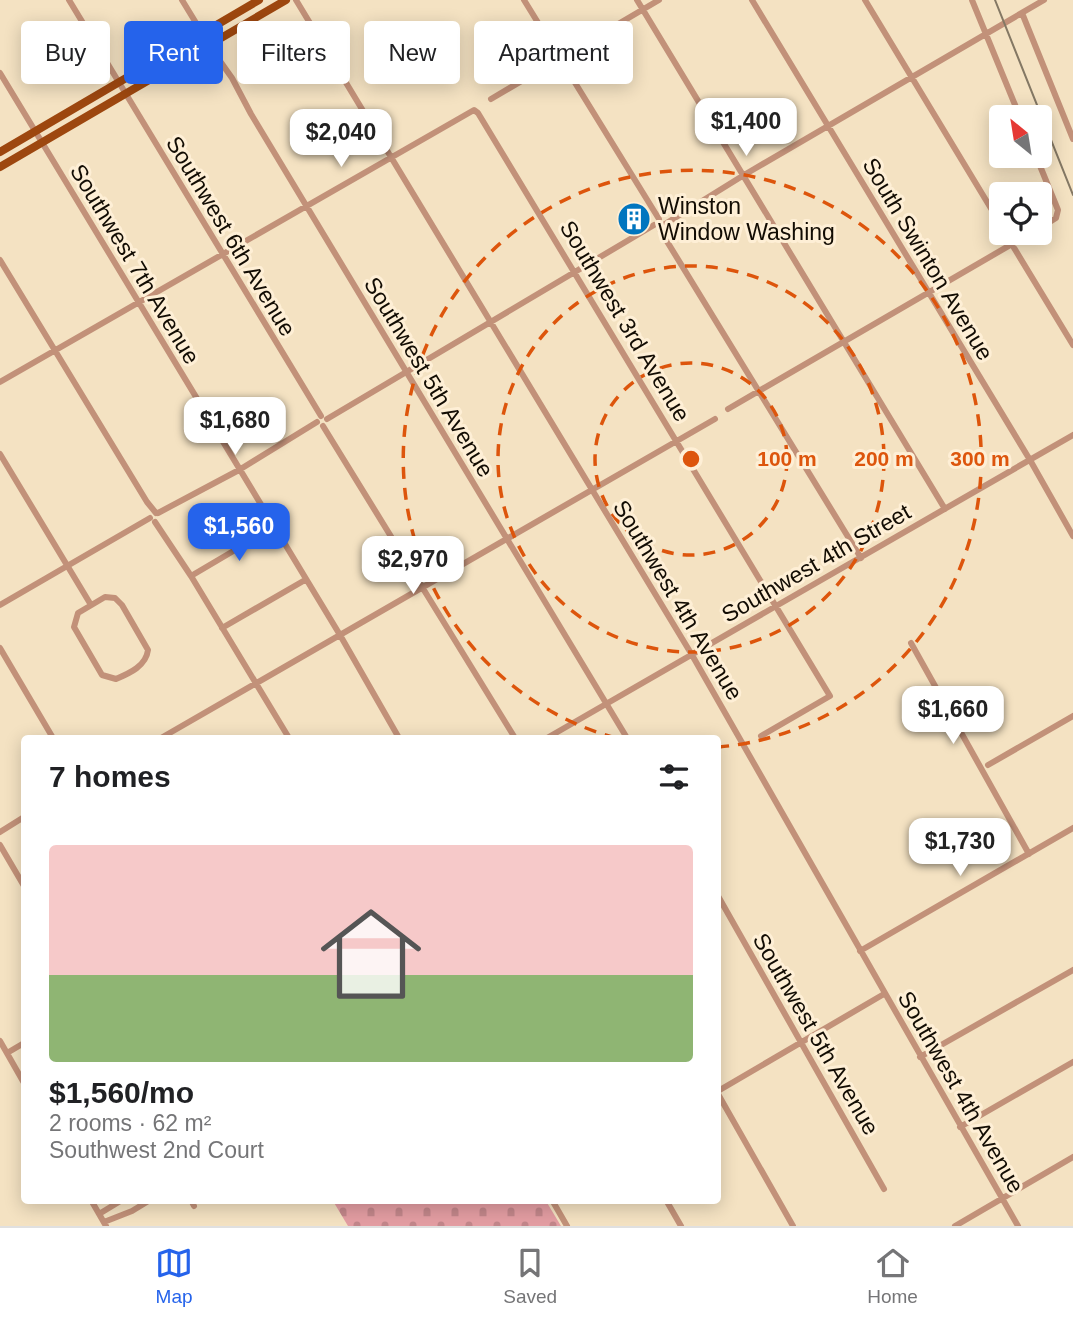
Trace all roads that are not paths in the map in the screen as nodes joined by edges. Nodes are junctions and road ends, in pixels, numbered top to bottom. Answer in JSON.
{"nodes":[{"id":1,"x":69,"y":0,"type":"edge"},
{"id":2,"x":182,"y":0,"type":"edge"},
{"id":3,"x":259,"y":0,"type":"edge"},
{"id":4,"x":280,"y":0,"type":"edge"},
{"id":5,"x":286,"y":0,"type":"edge"},
{"id":6,"x":296,"y":0,"type":"edge"},
{"id":7,"x":524,"y":0,"type":"edge"},
{"id":8,"x":637,"y":0,"type":"edge"},
{"id":9,"x":659,"y":0,"type":"edge"},
{"id":10,"x":752,"y":0,"type":"edge"},
{"id":11,"x":865,"y":0,"type":"edge"},
{"id":12,"x":972,"y":0,"type":"edge"},
{"id":13,"x":1044,"y":0,"type":"edge"},
{"id":14,"x":270,"y":9,"type":"junction"},
{"id":15,"x":643,"y":9,"type":"junction"},
{"id":16,"x":1022,"y":13,"type":"junction"},
{"id":17,"x":195,"y":21,"type":"edge"},
{"id":18,"x":223,"y":21,"type":"edge"},
{"id":19,"x":536,"y":21,"type":"edge"},
{"id":20,"x":623,"y":21,"type":"edge"},
{"id":21,"x":987,"y":33,"type":"junction"},
{"id":22,"x":223,"y":37,"type":"edge"},
{"id":23,"x":223,"y":65,"type":"edge"},
{"id":24,"x":0,"y":73,"type":"edge"},
{"id":25,"x":912,"y":78,"type":"junction"},
{"id":26,"x":124,"y":79,"type":"edge"},
{"id":27,"x":118,"y":83,"type":"junction"},
{"id":28,"x":142,"y":84,"type":"edge"},
{"id":29,"x":516,"y":84,"type":"edge"},
{"id":30,"x":574,"y":84,"type":"edge"},
{"id":31,"x":125,"y":94,"type":"junction"},
{"id":32,"x":491,"y":99,"type":"dead end"},
{"id":33,"x":1015,"y":105,"type":"edge"},
{"id":34,"x":828,"y":127,"type":"junction"},
{"id":35,"x":35,"y":131,"type":"junction"},
{"id":36,"x":1073,"y":139,"type":"edge"},
{"id":37,"x":41,"y":142,"type":"junction"},
{"id":38,"x":0,"y":152,"type":"edge"},
{"id":39,"x":391,"y":156,"type":"junction"},
{"id":40,"x":0,"y":167,"type":"edge"},
{"id":41,"x":744,"y":175,"type":"junction"},
{"id":42,"x":1052,"y":195,"type":"edge"},
{"id":43,"x":989,"y":205,"type":"edge"},
{"id":44,"x":306,"y":206,"type":"junction"},
{"id":45,"x":1052,"y":220,"type":"edge"},
{"id":46,"x":659,"y":225,"type":"junction"},
{"id":47,"x":1010,"y":245,"type":"edge"},
{"id":48,"x":1013,"y":245,"type":"edge"},
{"id":49,"x":222,"y":254,"type":"junction"},
{"id":50,"x":0,"y":260,"type":"edge"},
{"id":51,"x":576,"y":273,"type":"junction"},
{"id":52,"x":929,"y":293,"type":"junction"},
{"id":53,"x":139,"y":304,"type":"junction"},
{"id":54,"x":490,"y":323,"type":"junction"},
{"id":55,"x":844,"y":342,"type":"junction"},
{"id":56,"x":1073,"y":345,"type":"edge"},
{"id":57,"x":54,"y":350,"type":"junction"},
{"id":58,"x":406,"y":371,"type":"junction"},
{"id":59,"x":0,"y":382,"type":"edge"},
{"id":60,"x":760,"y":391,"type":"junction"},
{"id":61,"x":728,"y":410,"type":"dead end"},
{"id":62,"x":715,"y":419,"type":"dead end"},
{"id":63,"x":322,"y":421,"type":"junction"},
{"id":64,"x":1073,"y":435,"type":"edge"},
{"id":65,"x":677,"y":440,"type":"junction"},
{"id":66,"x":0,"y":454,"type":"edge"},
{"id":67,"x":1030,"y":460,"type":"junction"},
{"id":68,"x":239,"y":470,"type":"junction"},
{"id":69,"x":592,"y":489,"type":"junction"},
{"id":70,"x":945,"y":509,"type":"junction"},
{"id":71,"x":155,"y":517,"type":"junction"},
{"id":72,"x":274,"y":527,"type":"junction"},
{"id":73,"x":1073,"y":536,"type":"edge"},
{"id":74,"x":506,"y":538,"type":"junction"},
{"id":75,"x":861,"y":558,"type":"junction"},
{"id":76,"x":68,"y":567,"type":"junction"},
{"id":77,"x":191,"y":576,"type":"junction"},
{"id":78,"x":305,"y":580,"type":"junction"},
{"id":79,"x":423,"y":586,"type":"junction"},
{"id":80,"x":0,"y":605,"type":"edge"},
{"id":81,"x":91,"y":605,"type":"junction"},
{"id":82,"x":776,"y":606,"type":"junction"},
{"id":83,"x":222,"y":628,"type":"junction"},
{"id":84,"x":340,"y":635,"type":"junction"},
{"id":85,"x":911,"y":643,"type":"dead end"},
{"id":86,"x":0,"y":648,"type":"edge"},
{"id":87,"x":692,"y":655,"type":"junction"},
{"id":88,"x":256,"y":684,"type":"junction"},
{"id":89,"x":607,"y":703,"type":"junction"},
{"id":90,"x":1073,"y":716,"type":"edge"},
{"id":91,"x":51,"y":735,"type":"edge"},
{"id":92,"x":166,"y":735,"type":"edge"},
{"id":93,"x":287,"y":735,"type":"edge"},
{"id":94,"x":397,"y":735,"type":"edge"},
{"id":95,"x":513,"y":735,"type":"edge"},
{"id":96,"x":552,"y":735,"type":"edge"},
{"id":97,"x":625,"y":735,"type":"edge"},
{"id":98,"x":761,"y":736,"type":"dead end"},
{"id":99,"x":988,"y":765,"type":"dead end"},
{"id":100,"x":21,"y":819,"type":"edge"},
{"id":101,"x":1073,"y":828,"type":"edge"},
{"id":102,"x":0,"y":832,"type":"edge"},
{"id":103,"x":0,"y":845,"type":"edge"},
{"id":104,"x":1030,"y":853,"type":"junction"},
{"id":105,"x":21,"y":881,"type":"edge"},
{"id":106,"x":721,"y":901,"type":"edge"},
{"id":107,"x":860,"y":951,"type":"junction"},
{"id":108,"x":1073,"y":970,"type":"edge"},
{"id":109,"x":884,"y":994,"type":"junction"},
{"id":110,"x":0,"y":1041,"type":"edge"},
{"id":111,"x":800,"y":1042,"type":"junction"},
{"id":112,"x":21,"y":1044,"type":"edge"},
{"id":113,"x":7,"y":1053,"type":"junction"},
{"id":114,"x":920,"y":1057,"type":"junction"},
{"id":115,"x":1073,"y":1062,"type":"edge"},
{"id":116,"x":21,"y":1078,"type":"edge"},
{"id":117,"x":721,"y":1090,"type":"edge"},
{"id":118,"x":721,"y":1097,"type":"edge"},
{"id":119,"x":960,"y":1127,"type":"junction"},
{"id":120,"x":1073,"y":1157,"type":"edge"},
{"id":121,"x":884,"y":1189,"type":"dead end"},
{"id":122,"x":1002,"y":1198,"type":"junction"},
{"id":123,"x":93,"y":1204,"type":"edge"},
{"id":124,"x":115,"y":1204,"type":"edge"},
{"id":125,"x":143,"y":1204,"type":"edge"},
{"id":126,"x":554,"y":1204,"type":"edge"},
{"id":127,"x":668,"y":1204,"type":"edge"},
{"id":128,"x":99,"y":1214,"type":"junction"},
{"id":129,"x":105,"y":1224,"type":"edge"},
{"id":130,"x":567,"y":1226,"type":"edge"},
{"id":131,"x":681,"y":1226,"type":"edge"},
{"id":132,"x":793,"y":1226,"type":"edge"},
{"id":133,"x":955,"y":1226,"type":"edge"},
{"id":134,"x":1018,"y":1226,"type":"edge"}],
"edges":[{"from":1,"to":27,"type":"street","name":"Southwest 6th Avenue"},
{"from":2,"to":17,"type":"street","name":"Southwest 5th Avenue"},
{"from":3,"to":18,"type":"main road"},
{"from":4,"to":14,"type":"main road"},
{"from":5,"to":14,"type":"main road"},
{"from":6,"to":39,"type":"street","name":"Southwest 4th Avenue"},
{"from":7,"to":19,"type":"street"},
{"from":8,"to":15,"type":"street"},
{"from":9,"to":15,"type":"street"},
{"from":10,"to":34,"type":"street","name":"South Swinton Avenue"},
{"from":11,"to":25,"type":"street"},
{"from":12,"to":21,"type":"street"},
{"from":13,"to":16,"type":"street"},
{"from":14,"to":22,"type":"main road"},
{"from":15,"to":20,"type":"street"},
{"from":15,"to":41,"type":"street"},
{"from":16,"to":21,"type":"street"},
{"from":16,"to":36,"type":"street"},
{"from":21,"to":25,"type":"street"},
{"from":21,"to":33,"type":"street"},
{"from":23,"to":44,"type":"street","name":"Southwest 5th Avenue"},
{"from":24,"to":35,"type":"street","name":"Southwest 7th Avenue"},
{"from":25,"to":34,"type":"street"},
{"from":25,"to":43,"type":"street"},
{"from":26,"to":27,"type":"main road"},
{"from":27,"to":31,"type":"street","name":"Southwest 6th Avenue"},
{"from":27,"to":35,"type":"main road"},
{"from":28,"to":31,"type":"main road"},
{"from":29,"to":32,"type":"street"},
{"from":30,"to":46,"type":"street"},
{"from":31,"to":37,"type":"main road"},
{"from":31,"to":49,"type":"street","name":"Southwest 6th Avenue"},
{"from":34,"to":41,"type":"street"},
{"from":34,"to":52,"type":"street","name":"South Swinton Avenue"},
{"from":35,"to":37,"type":"street","name":"Southwest 7th Avenue"},
{"from":35,"to":38,"type":"main road"},
{"from":37,"to":40,"type":"main road"},
{"from":37,"to":53,"type":"street","name":"Southwest 7th Avenue"},
{"from":39,"to":44,"type":"street"},
{"from":39,"to":51,"type":"street","name":"Southwest 3rd Avenue"},
{"from":39,"to":54,"type":"street","name":"Southwest 4th Avenue"},
{"from":41,"to":46,"type":"street"},
{"from":41,"to":55,"type":"street"},
{"from":42,"to":45,"type":"street"},
{"from":44,"to":49,"type":"street"},
{"from":44,"to":58,"type":"street","name":"Southwest 5th Avenue"},
{"from":46,"to":51,"type":"street"},
{"from":46,"to":60,"type":"street"},
{"from":47,"to":52,"type":"street"},
{"from":48,"to":56,"type":"street"},
{"from":49,"to":53,"type":"street"},
{"from":49,"to":63,"type":"street","name":"Southwest 6th Avenue"},
{"from":50,"to":57,"type":"street"},
{"from":51,"to":54,"type":"street"},
{"from":51,"to":65,"type":"street","name":"Southwest 3rd Avenue"},
{"from":52,"to":55,"type":"street"},
{"from":52,"to":67,"type":"street","name":"South Swinton Avenue"},
{"from":53,"to":57,"type":"street"},
{"from":53,"to":68,"type":"street","name":"Southwest 7th Avenue"},
{"from":54,"to":58,"type":"street"},
{"from":54,"to":69,"type":"street","name":"Southwest 4th Avenue"},
{"from":55,"to":60,"type":"street"},
{"from":55,"to":70,"type":"street"},
{"from":57,"to":59,"type":"street"},
{"from":57,"to":71,"type":"street"},
{"from":58,"to":63,"type":"street"},
{"from":58,"to":74,"type":"street","name":"Southwest 5th Avenue"},
{"from":60,"to":61,"type":"street"},
{"from":60,"to":75,"type":"street"},
{"from":62,"to":65,"type":"street"},
{"from":63,"to":68,"type":"street"},
{"from":63,"to":79,"type":"street","name":"Southwest 6th Avenue"},
{"from":64,"to":67,"type":"street","name":"Southwest 4th Street"},
{"from":65,"to":69,"type":"street"},
{"from":65,"to":82,"type":"street","name":"Southwest 3rd Avenue"},
{"from":66,"to":76,"type":"street"},
{"from":67,"to":70,"type":"street","name":"Southwest 4th Street"},
{"from":67,"to":73,"type":"street","name":"South Swinton Avenue"},
{"from":68,"to":71,"type":"street"},
{"from":68,"to":72,"type":"street","name":"Southwest 7th Avenue"},
{"from":69,"to":74,"type":"street"},
{"from":69,"to":87,"type":"street","name":"Southwest 4th Avenue"},
{"from":70,"to":75,"type":"street","name":"Southwest 4th Street"},
{"from":71,"to":76,"type":"street"},
{"from":71,"to":77,"type":"street"},
{"from":72,"to":77,"type":"street"},
{"from":72,"to":78,"type":"street","name":"Southwest 7th Avenue"},
{"from":74,"to":79,"type":"street"},
{"from":74,"to":89,"type":"street","name":"Southwest 5th Avenue"},
{"from":75,"to":82,"type":"street","name":"Southwest 4th Street"},
{"from":76,"to":80,"type":"street"},
{"from":76,"to":81,"type":"street"},
{"from":77,"to":83,"type":"street"},
{"from":78,"to":83,"type":"street"},
{"from":78,"to":84,"type":"street","name":"Southwest 7th Avenue"},
{"from":79,"to":84,"type":"street"},
{"from":79,"to":95,"type":"street","name":"Southwest 6th Avenue"},
{"from":81,"to":81,"type":"street"},
{"from":82,"to":87,"type":"street","name":"Southwest 4th Street"},
{"from":82,"to":98,"type":"street","name":"Southwest 3rd Avenue"},
{"from":83,"to":88,"type":"street"},
{"from":84,"to":88,"type":"street"},
{"from":84,"to":94,"type":"street","name":"Southwest 7th Avenue"},
{"from":85,"to":104,"type":"street"},
{"from":86,"to":91,"type":"street"},
{"from":87,"to":89,"type":"street","name":"Southwest 4th Street"},
{"from":87,"to":107,"type":"street","name":"Southwest 4th Avenue"},
{"from":88,"to":92,"type":"street"},
{"from":88,"to":93,"type":"street"},
{"from":89,"to":96,"type":"street","name":"Southwest 4th Street"},
{"from":89,"to":97,"type":"street","name":"Southwest 5th Avenue"},
{"from":90,"to":99,"type":"street"},
{"from":100,"to":102,"type":"street"},
{"from":101,"to":104,"type":"street"},
{"from":103,"to":105,"type":"street"},
{"from":104,"to":107,"type":"street"},
{"from":106,"to":111,"type":"street","name":"Southwest 5th Avenue"},
{"from":107,"to":109,"type":"street","name":"Southwest 4th Avenue"},
{"from":108,"to":114,"type":"street"},
{"from":109,"to":111,"type":"street"},
{"from":109,"to":114,"type":"street","name":"Southwest 4th Avenue"},
{"from":110,"to":113,"type":"street"},
{"from":111,"to":117,"type":"street"},
{"from":111,"to":121,"type":"street","name":"Southwest 5th Avenue"},
{"from":112,"to":113,"type":"street"},
{"from":113,"to":116,"type":"street"},
{"from":114,"to":119,"type":"street","name":"Southwest 4th Avenue"},
{"from":115,"to":119,"type":"street"},
{"from":118,"to":132,"type":"street"},
{"from":119,"to":122,"type":"street","name":"Southwest 4th Avenue"},
{"from":120,"to":122,"type":"street"},
{"from":122,"to":133,"type":"street"},
{"from":122,"to":134,"type":"street","name":"Southwest 4th Avenue"},
{"from":123,"to":128,"type":"street"},
{"from":124,"to":128,"type":"street"},
{"from":125,"to":129,"type":"street"},
{"from":126,"to":130,"type":"street"},
{"from":127,"to":131,"type":"street"},
{"from":128,"to":129,"type":"street"}]}
